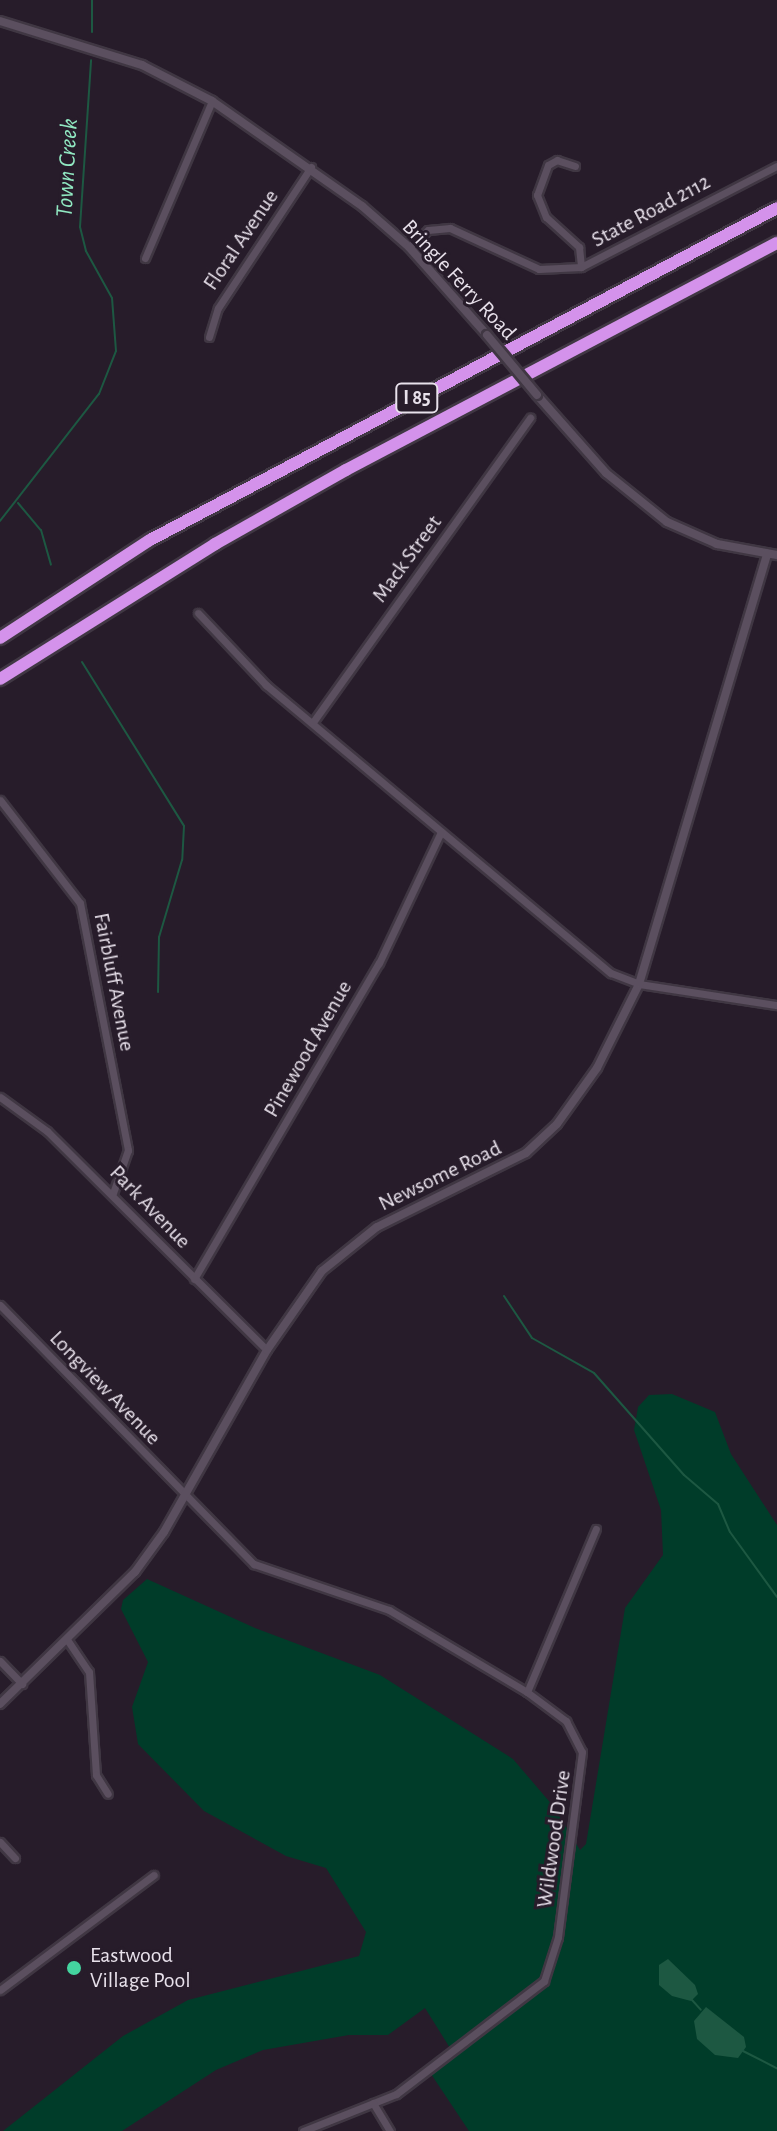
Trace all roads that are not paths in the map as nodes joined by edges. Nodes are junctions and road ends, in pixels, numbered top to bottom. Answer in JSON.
{"nodes":[{"id":1,"x":0,"y":21,"type":"edge"},
{"id":2,"x":212,"y":101,"type":"junction"},
{"id":3,"x":575,"y":166,"type":"dead end"},
{"id":4,"x":777,"y":166,"type":"edge"},
{"id":5,"x":311,"y":167,"type":"junction"},
{"id":6,"x":777,"y":208,"type":"edge"},
{"id":7,"x":777,"y":243,"type":"edge"},
{"id":8,"x":409,"y":247,"type":"junction"},
{"id":9,"x":145,"y":258,"type":"dead end"},
{"id":10,"x":581,"y":267,"type":"junction"},
{"id":11,"x":209,"y":337,"type":"dead end"},
{"id":12,"x":530,"y":418,"type":"dead end"},
{"id":13,"x":772,"y":554,"type":"edge"},
{"id":14,"x":198,"y":613,"type":"dead end"},
{"id":15,"x":0,"y":638,"type":"edge"},
{"id":16,"x":0,"y":679,"type":"edge"},
{"id":17,"x":313,"y":722,"type":"junction"},
{"id":18,"x":0,"y":800,"type":"edge"},
{"id":19,"x":441,"y":832,"type":"junction"},
{"id":20,"x":639,"y":984,"type":"junction"},
{"id":21,"x":777,"y":1005,"type":"edge"},
{"id":22,"x":0,"y":1097,"type":"edge"},
{"id":23,"x":113,"y":1193,"type":"junction"},
{"id":24,"x":194,"y":1279,"type":"junction"},
{"id":25,"x":0,"y":1305,"type":"edge"},
{"id":26,"x":267,"y":1350,"type":"junction"},
{"id":27,"x":184,"y":1497,"type":"junction"},
{"id":28,"x":596,"y":1529,"type":"dead end"},
{"id":29,"x":68,"y":1641,"type":"junction"},
{"id":30,"x":0,"y":1661,"type":"edge"},
{"id":31,"x":22,"y":1684,"type":"junction"},
{"id":32,"x":527,"y":1692,"type":"junction"},
{"id":33,"x":0,"y":1704,"type":"edge"},
{"id":34,"x":108,"y":1794,"type":"dead end"},
{"id":35,"x":0,"y":1842,"type":"edge"},
{"id":36,"x":15,"y":1858,"type":"dead end"},
{"id":37,"x":153,"y":1877,"type":"dead end"},
{"id":38,"x":0,"y":1990,"type":"edge"},
{"id":39,"x":373,"y":2103,"type":"junction"},
{"id":40,"x":303,"y":2131,"type":"edge"},
{"id":41,"x":390,"y":2131,"type":"edge"}],
"edges":[{"from":1,"to":2,"type":"street","name":"Bringle Ferry Road"},
{"from":2,"to":5,"type":"street","name":"Bringle Ferry Road"},
{"from":2,"to":9,"type":"street"},
{"from":3,"to":10,"type":"street"},
{"from":4,"to":10,"type":"street","name":"State Road 2112"},
{"from":5,"to":8,"type":"street","name":"Bringle Ferry Road"},
{"from":5,"to":11,"type":"street","name":"Floral Avenue"},
{"from":6,"to":15,"type":"highway","number":"I 85"},
{"from":7,"to":16,"type":"highway","number":"I 85"},
{"from":8,"to":10,"type":"street","name":"State Road 2112"},
{"from":8,"to":13,"type":"street","name":"Bringle Ferry Road","bridge":true},
{"from":12,"to":17,"type":"street","name":"Mack Street"},
{"from":13,"to":20,"type":"street","name":"Newsome Road"},
{"from":14,"to":17,"type":"street"},
{"from":17,"to":19,"type":"street"},
{"from":18,"to":23,"type":"street","name":"Fairbluff Avenue"},
{"from":19,"to":20,"type":"street"},
{"from":19,"to":24,"type":"street","name":"Pinewood Avenue"},
{"from":20,"to":21,"type":"street"},
{"from":20,"to":26,"type":"street","name":"Newsome Road"},
{"from":22,"to":23,"type":"street","name":"Park Avenue"},
{"from":23,"to":24,"type":"street","name":"Park Avenue"},
{"from":24,"to":26,"type":"street","name":"Park Avenue"},
{"from":25,"to":27,"type":"street","name":"Longview Avenue"},
{"from":26,"to":27,"type":"street","name":"Newsome Road"},
{"from":27,"to":29,"type":"street","name":"Newsome Road"},
{"from":27,"to":32,"type":"street","name":"Wildwood Drive"},
{"from":28,"to":32,"type":"street"},
{"from":29,"to":31,"type":"street","name":"Newsome Road"},
{"from":29,"to":34,"type":"street"},
{"from":30,"to":31,"type":"street"},
{"from":31,"to":33,"type":"street","name":"Newsome Road"},
{"from":32,"to":39,"type":"street","name":"Wildwood Drive"},
{"from":35,"to":36,"type":"street"},
{"from":37,"to":38,"type":"street"},
{"from":39,"to":40,"type":"street","name":"Wildwood Drive"},
{"from":39,"to":41,"type":"street"}]}
